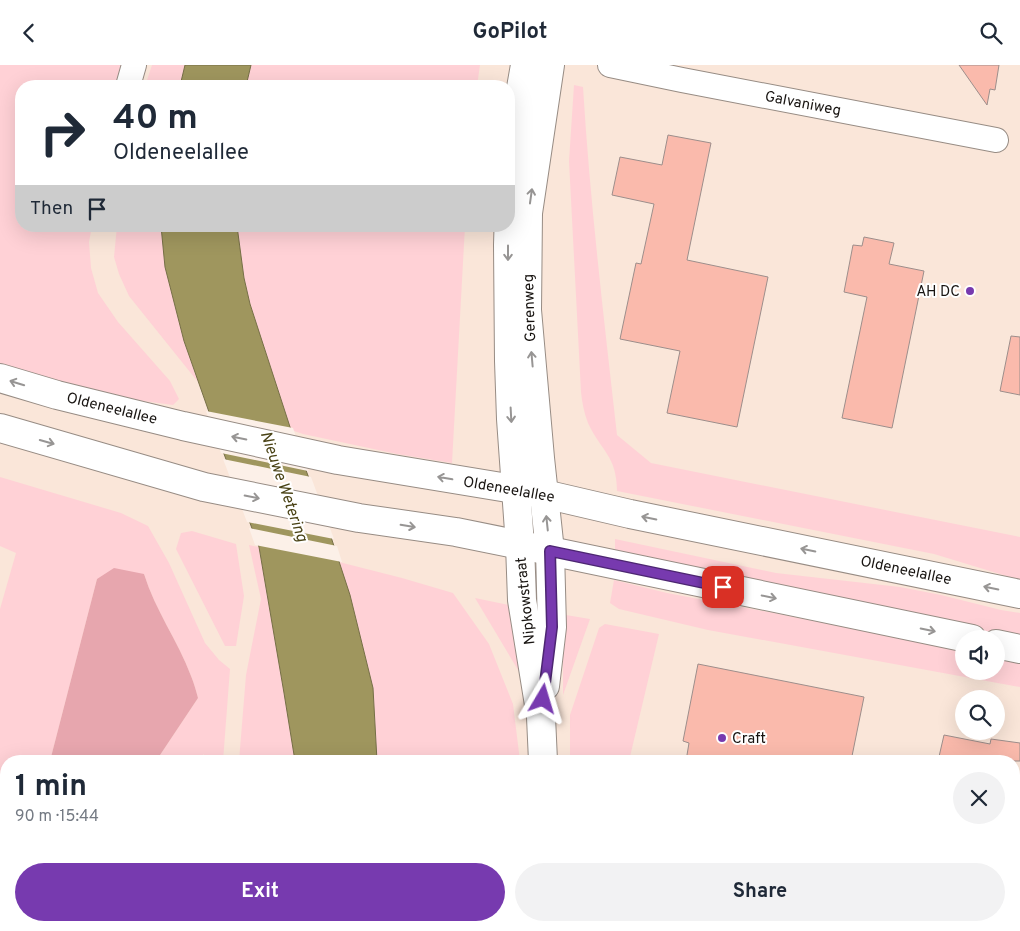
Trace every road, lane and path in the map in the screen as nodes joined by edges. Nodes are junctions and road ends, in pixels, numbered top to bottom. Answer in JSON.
{"nodes":[{"id":1,"x":134,"y":65,"type":"edge"},
{"id":2,"x":526,"y":65,"type":"edge"},
{"id":3,"x":550,"y":65,"type":"edge"},
{"id":4,"x":610,"y":65,"type":"edge"},
{"id":5,"x":130,"y":80,"type":"edge"},
{"id":6,"x":515,"y":132,"type":"edge"},
{"id":7,"x":996,"y":139,"type":"dead end"},
{"id":8,"x":508,"y":232,"type":"edge"},
{"id":9,"x":0,"y":377,"type":"edge"},
{"id":10,"x":0,"y":429,"type":"edge"},
{"id":11,"x":516,"y":489,"type":"junction"},
{"id":12,"x":544,"y":494,"type":"junction"},
{"id":13,"x":520,"y":545,"type":"junction"},
{"id":14,"x":550,"y":551,"type":"junction"},
{"id":15,"x":1020,"y":594,"type":"edge"},
{"id":16,"x":955,"y":635,"type":"edge"},
{"id":17,"x":1005,"y":646,"type":"edge"},
{"id":18,"x":1020,"y":649,"type":"edge"},
{"id":19,"x":541,"y":717,"type":"junction"},
{"id":20,"x":543,"y":755,"type":"edge"}],
"edges":[{"from":1,"to":5,"type":"street"},
{"from":2,"to":6,"type":"main road","name":"Gerenweg","one_way":true},
{"from":12,"to":3,"type":"main road","name":"Gerenweg","one_way":true},
{"from":4,"to":7,"type":"street","name":"Galvaniweg"},
{"from":8,"to":11,"type":"main road","name":"Gerenweg","one_way":true},
{"from":11,"to":9,"type":"main road","name":"Oldeneelallee","one_way":true},
{"from":10,"to":13,"type":"main road","one_way":true},
{"from":11,"to":12,"type":"main road","name":"Oldeneelallee"},
{"from":11,"to":13,"type":"main road","name":"Gerenweg"},
{"from":14,"to":12,"type":"main road","name":"Gerenweg","one_way":true},
{"from":15,"to":12,"type":"main road","name":"Oldeneelallee","one_way":true},
{"from":13,"to":14,"type":"main road"},
{"from":13,"to":19,"type":"main road","name":"Nipkowstraat"},
{"from":14,"to":16,"type":"main road","one_way":true},
{"from":14,"to":19,"type":"main road","name":"Nipkowstraat"},
{"from":17,"to":18,"type":"main road"},
{"from":19,"to":20,"type":"main road","name":"Nipkowstraat"}]}
